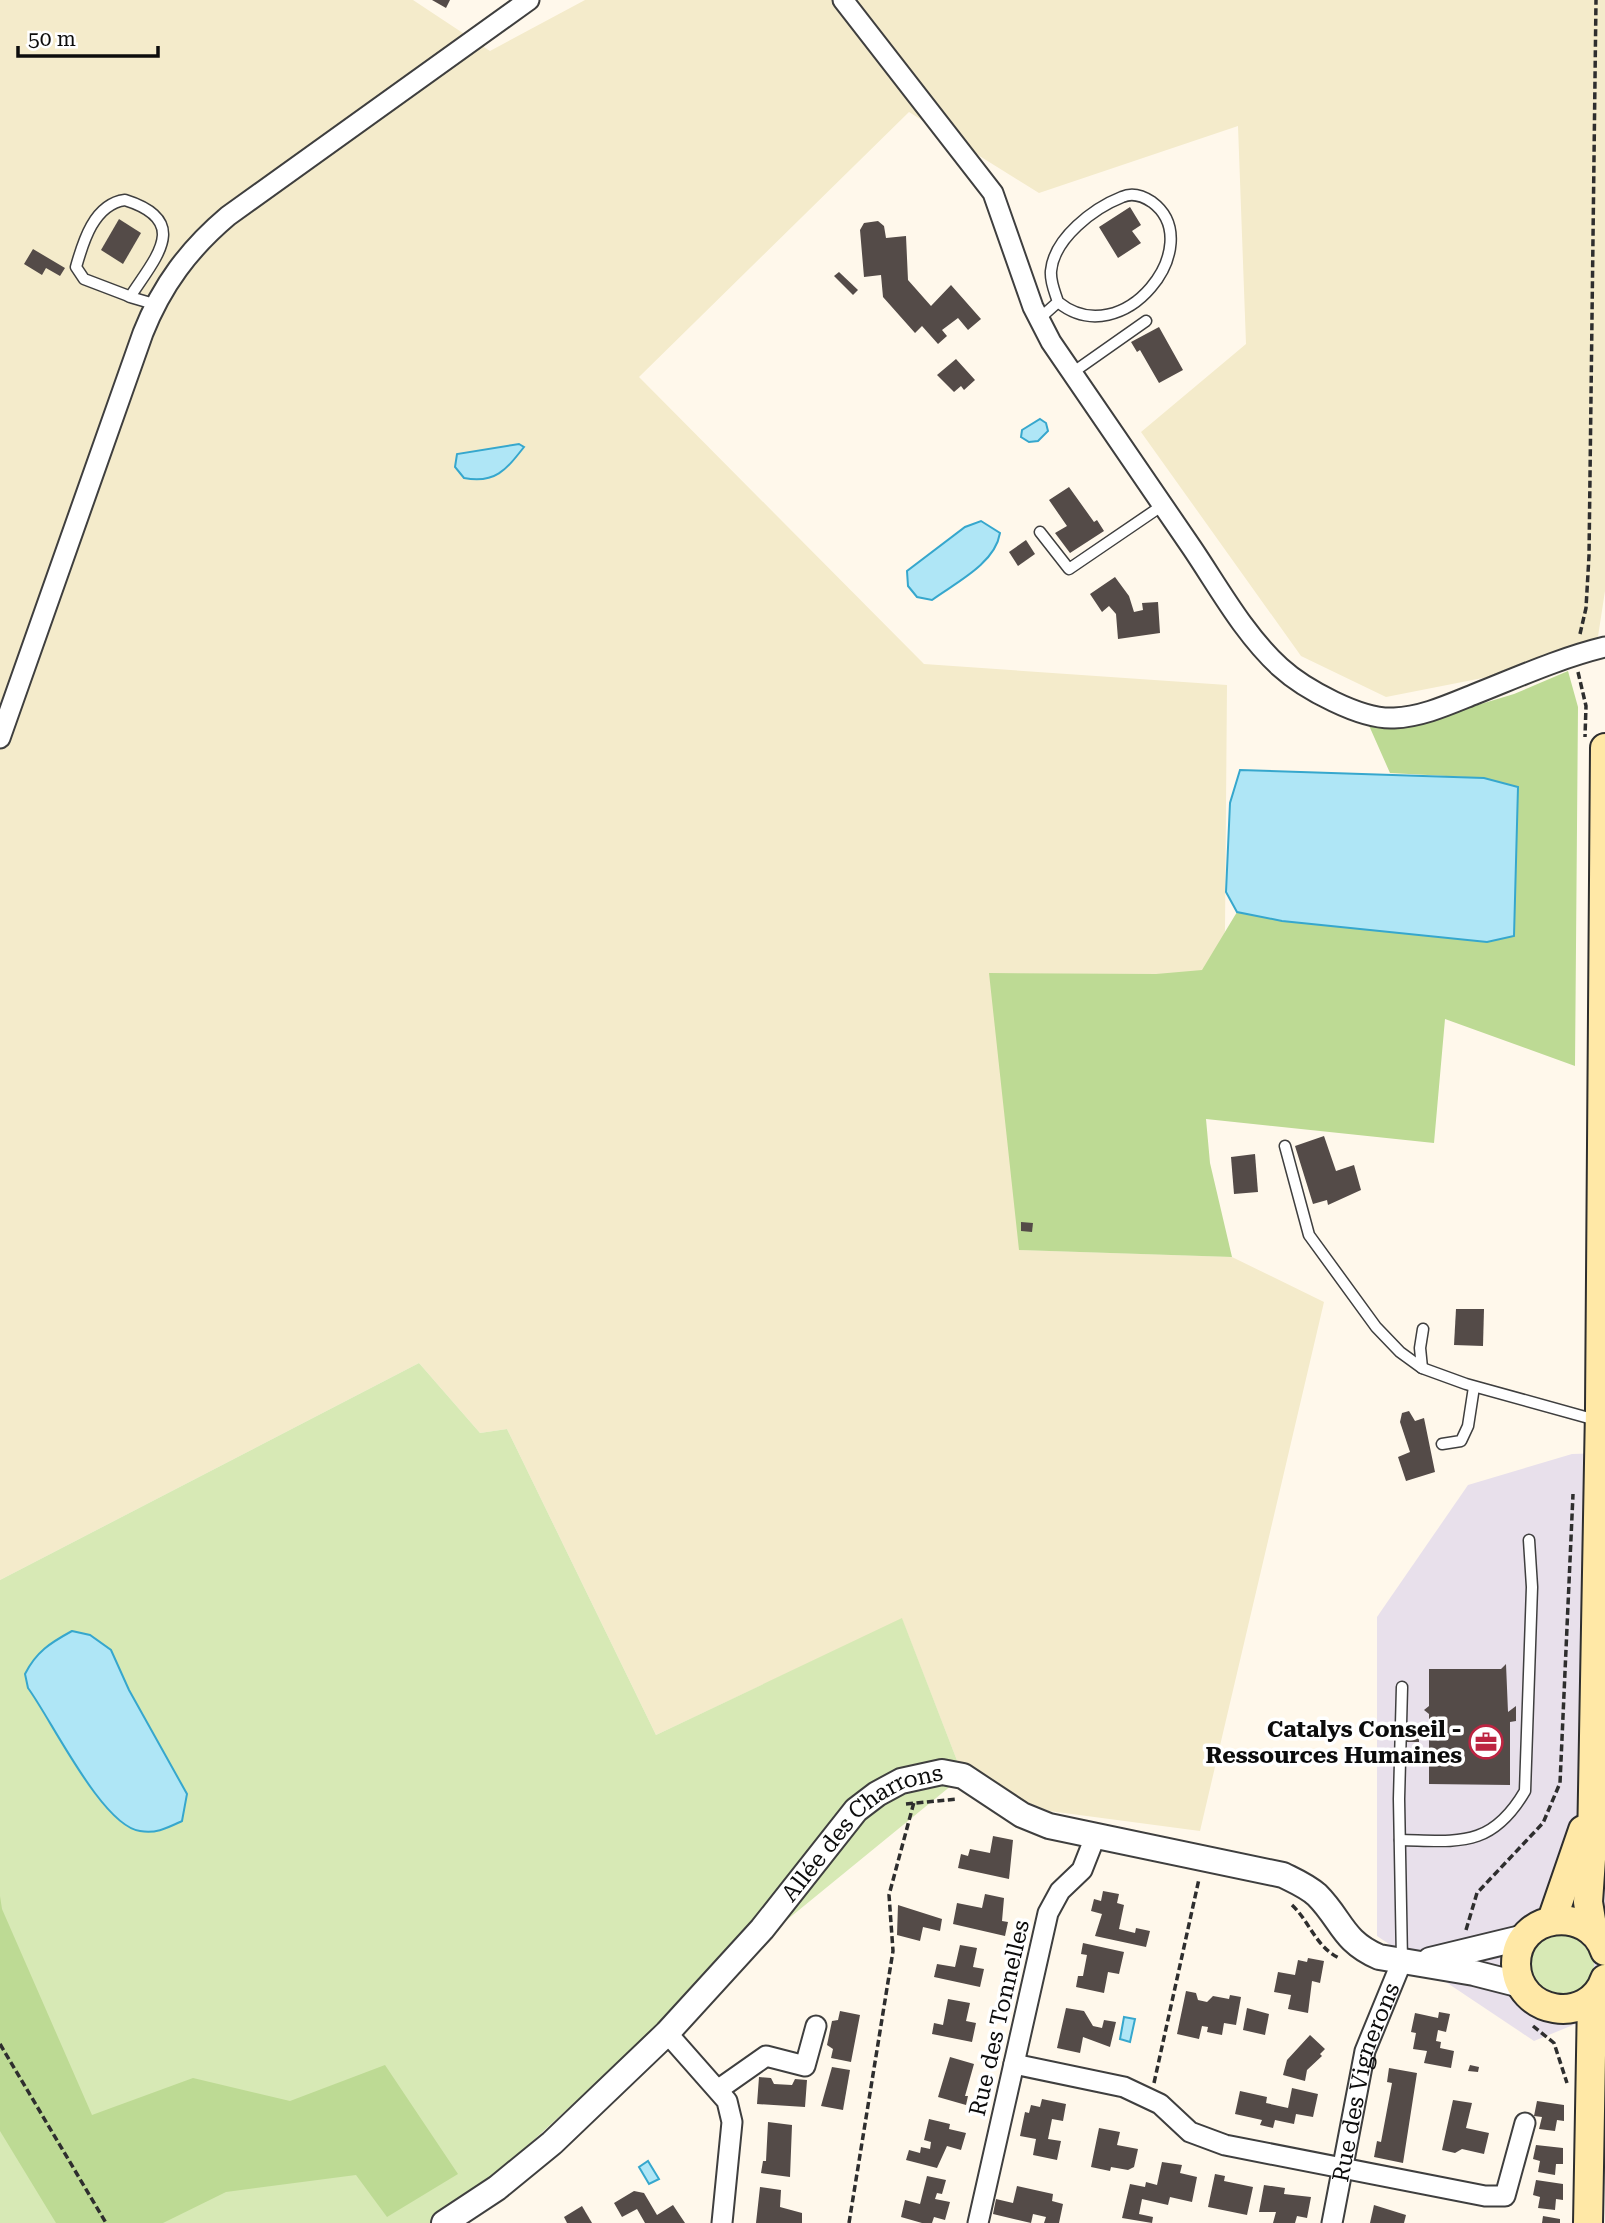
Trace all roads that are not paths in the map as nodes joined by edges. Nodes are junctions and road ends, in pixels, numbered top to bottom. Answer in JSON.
{"nodes":[{"id":1,"x":529,"y":0,"type":"edge"},
{"id":2,"x":843,"y":0,"type":"edge"},
{"id":3,"x":130,"y":297,"type":"junction"},
{"id":4,"x":1058,"y":302,"type":"junction"},
{"id":5,"x":154,"y":304,"type":"junction"},
{"id":6,"x":1039,"y":319,"type":"junction"},
{"id":7,"x":1146,"y":321,"type":"dead end"},
{"id":8,"x":1072,"y":373,"type":"junction"},
{"id":9,"x":1163,"y":505,"type":"junction"},
{"id":10,"x":1040,"y":532,"type":"dead end"},
{"id":11,"x":1605,"y":647,"type":"edge"},
{"id":12,"x":0,"y":738,"type":"edge"},
{"id":13,"x":1595,"y":748,"type":"edge"},
{"id":14,"x":1285,"y":1146,"type":"dead end"},
{"id":15,"x":1423,"y":1329,"type":"dead end"},
{"id":16,"x":1422,"y":1368,"type":"junction"},
{"id":17,"x":1474,"y":1387,"type":"junction"},
{"id":18,"x":1601,"y":1426,"type":"edge"},
{"id":19,"x":1442,"y":1444,"type":"dead end"},
{"id":20,"x":1529,"y":1540,"type":"dead end"},
{"id":21,"x":1402,"y":1687,"type":"dead end"},
{"id":22,"x":1591,"y":1803,"type":"junction"},
{"id":23,"x":1095,"y":1837,"type":"junction"},
{"id":24,"x":1400,"y":1840,"type":"junction"},
{"id":25,"x":1552,"y":1920,"type":"junction"},
{"id":26,"x":1525,"y":1937,"type":"junction"},
{"id":27,"x":1602,"y":1944,"type":"edge"},
{"id":28,"x":1410,"y":1962,"type":"junction"},
{"id":29,"x":1521,"y":1985,"type":"junction"},
{"id":30,"x":1601,"y":1986,"type":"edge"},
{"id":31,"x":1557,"y":2010,"type":"junction"},
{"id":32,"x":816,"y":2026,"type":"dead end"},
{"id":33,"x":667,"y":2033,"type":"junction"},
{"id":34,"x":1014,"y":2064,"type":"junction"},
{"id":35,"x":1579,"y":2088,"type":"junction"},
{"id":36,"x":719,"y":2089,"type":"junction"},
{"id":37,"x":1525,"y":2123,"type":"dead end"},
{"id":38,"x":1343,"y":2168,"type":"junction"},
{"id":39,"x":444,"y":2223,"type":"edge"},
{"id":40,"x":722,"y":2223,"type":"edge"},
{"id":41,"x":978,"y":2223,"type":"edge"},
{"id":42,"x":1332,"y":2223,"type":"edge"},
{"id":43,"x":1588,"y":2223,"type":"edge"}],
"edges":[{"from":1,"to":5,"type":"street"},
{"from":2,"to":6,"type":"street"},
{"from":3,"to":3,"type":"lane"},
{"from":3,"to":5,"type":"lane"},
{"from":4,"to":4,"type":"lane"},
{"from":4,"to":6,"type":"lane"},
{"from":5,"to":12,"type":"street"},
{"from":6,"to":8,"type":"street"},
{"from":7,"to":8,"type":"lane"},
{"from":8,"to":9,"type":"street"},
{"from":9,"to":10,"type":"lane"},
{"from":9,"to":11,"type":"street"},
{"from":13,"to":18,"type":"main road"},
{"from":14,"to":16,"type":"lane"},
{"from":15,"to":16,"type":"lane"},
{"from":16,"to":17,"type":"lane"},
{"from":17,"to":18,"type":"lane"},
{"from":17,"to":19,"type":"lane"},
{"from":18,"to":22,"type":"main road"},
{"from":20,"to":24,"type":"lane"},
{"from":21,"to":24,"type":"lane"},
{"from":22,"to":25,"type":"main road"},
{"from":22,"to":27,"type":"main road"},
{"from":23,"to":28,"type":"street","name":"Allée des Charrons"},
{"from":23,"to":33,"type":"street","name":"Allée des Charrons"},
{"from":23,"to":34,"type":"street","name":"Rue des Tonnelles"},
{"from":24,"to":28,"type":"lane"},
{"from":25,"to":26,"type":"main road"},
{"from":25,"to":27,"type":"main road"},
{"from":26,"to":28,"type":"street","name":"Rue des Vignerons"},
{"from":26,"to":29,"type":"main road"},
{"from":28,"to":29,"type":"street","name":"Rue des Vignerons"},
{"from":28,"to":38,"type":"street","name":"Rue des Vignerons"},
{"from":29,"to":31,"type":"main road"},
{"from":30,"to":31,"type":"main road"},
{"from":30,"to":35,"type":"main road"},
{"from":31,"to":35,"type":"main road"},
{"from":32,"to":36,"type":"street"},
{"from":33,"to":36,"type":"street"},
{"from":33,"to":39,"type":"street","name":"Allée des Charrons"},
{"from":34,"to":38,"type":"street"},
{"from":34,"to":41,"type":"street","name":"Rue des Tonnelles"},
{"from":35,"to":43,"type":"main road"},
{"from":36,"to":40,"type":"street"},
{"from":37,"to":38,"type":"street"},
{"from":38,"to":42,"type":"street","name":"Rue des Vignerons"}]}
